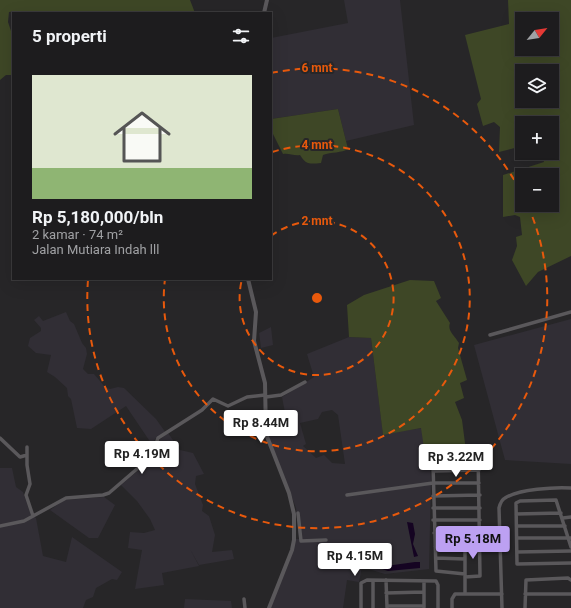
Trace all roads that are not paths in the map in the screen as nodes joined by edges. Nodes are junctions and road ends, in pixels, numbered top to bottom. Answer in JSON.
{"nodes":[{"id":1,"x":268,"y":0,"type":"edge"},
{"id":2,"x":264,"y":12,"type":"edge"},
{"id":3,"x":248,"y":280,"type":"edge"},
{"id":4,"x":571,"y":312,"type":"edge"},
{"id":5,"x":490,"y":335,"type":"dead end"},
{"id":6,"x":305,"y":382,"type":"dead end"},
{"id":7,"x":266,"y":396,"type":"junction"},
{"id":8,"x":0,"y":438,"type":"edge"},
{"id":9,"x":27,"y":447,"type":"dead end"},
{"id":10,"x":478,"y":452,"type":"dead end"},
{"id":11,"x":27,"y":455,"type":"junction"},
{"id":12,"x":478,"y":458,"type":"junction"},
{"id":13,"x":479,"y":470,"type":"junction"},
{"id":14,"x":433,"y":471,"type":"junction"},
{"id":15,"x":433,"y":483,"type":"junction"},
{"id":16,"x":479,"y":483,"type":"junction"},
{"id":17,"x":571,"y":488,"type":"edge"},
{"id":18,"x":347,"y":495,"type":"dead end"},
{"id":19,"x":480,"y":495,"type":"junction"},
{"id":20,"x":433,"y":496,"type":"junction"},
{"id":21,"x":434,"y":508,"type":"junction"},
{"id":22,"x":480,"y":508,"type":"junction"},
{"id":23,"x":298,"y":513,"type":"dead end"},
{"id":24,"x":561,"y":513,"type":"junction"},
{"id":25,"x":516,"y":514,"type":"junction"},
{"id":26,"x":33,"y":516,"type":"junction"},
{"id":27,"x":562,"y":518,"type":"junction"},
{"id":28,"x":571,"y":518,"type":"edge"},
{"id":29,"x":433,"y":520,"type":"junction"},
{"id":30,"x":480,"y":520,"type":"junction"},
{"id":31,"x":0,"y":526,"type":"edge"},
{"id":32,"x":517,"y":526,"type":"junction"},
{"id":33,"x":565,"y":526,"type":"junction"},
{"id":34,"x":434,"y":533,"type":"junction"},
{"id":35,"x":480,"y":533,"type":"junction"},
{"id":36,"x":517,"y":538,"type":"junction"},
{"id":37,"x":570,"y":538,"type":"edge"},
{"id":38,"x":326,"y":540,"type":"dead end"},
{"id":39,"x":435,"y":546,"type":"junction"},
{"id":40,"x":465,"y":546,"type":"junction"},
{"id":41,"x":480,"y":546,"type":"junction"},
{"id":42,"x":571,"y":547,"type":"edge"},
{"id":43,"x":571,"y":551,"type":"edge"},
{"id":44,"x":518,"y":552,"type":"junction"},
{"id":45,"x":436,"y":558,"type":"junction"},
{"id":46,"x":465,"y":559,"type":"junction"},
{"id":47,"x":571,"y":563,"type":"edge"},
{"id":48,"x":465,"y":575,"type":"junction"},
{"id":49,"x":386,"y":580,"type":"junction"},
{"id":50,"x":424,"y":580,"type":"junction"},
{"id":51,"x":571,"y":580,"type":"edge"},
{"id":52,"x":373,"y":581,"type":"junction"},
{"id":53,"x":424,"y":592,"type":"junction"},
{"id":54,"x":386,"y":593,"type":"junction"},
{"id":55,"x":465,"y":594,"type":"junction"},
{"id":56,"x":502,"y":594,"type":"junction"},
{"id":57,"x":525,"y":594,"type":"junction"},
{"id":58,"x":571,"y":594,"type":"edge"},
{"id":59,"x":244,"y":600,"type":"dead end"},
{"id":60,"x":387,"y":607,"type":"edge"},
{"id":61,"x":400,"y":607,"type":"edge"},
{"id":62,"x":412,"y":607,"type":"edge"},
{"id":63,"x":424,"y":607,"type":"edge"},
{"id":64,"x":245,"y":608,"type":"edge"},
{"id":65,"x":269,"y":608,"type":"edge"},
{"id":66,"x":361,"y":608,"type":"edge"},
{"id":67,"x":374,"y":608,"type":"edge"},
{"id":68,"x":438,"y":608,"type":"edge"},
{"id":69,"x":452,"y":608,"type":"edge"},
{"id":70,"x":502,"y":608,"type":"edge"},
{"id":71,"x":525,"y":608,"type":"edge"}],
"edges":[{"from":1,"to":2,"type":"street"},
{"from":3,"to":7,"type":"street"},
{"from":4,"to":5,"type":"street"},
{"from":6,"to":7,"type":"street"},
{"from":7,"to":26,"type":"street"},
{"from":7,"to":65,"type":"street"},
{"from":8,"to":11,"type":"street"},
{"from":9,"to":11,"type":"street"},
{"from":10,"to":12,"type":"street"},
{"from":11,"to":26,"type":"street"},
{"from":12,"to":13,"type":"street"},
{"from":12,"to":14,"type":"street"},
{"from":13,"to":14,"type":"street"},
{"from":13,"to":16,"type":"street"},
{"from":14,"to":15,"type":"street"},
{"from":15,"to":16,"type":"street"},
{"from":15,"to":18,"type":"street"},
{"from":15,"to":20,"type":"street"},
{"from":16,"to":19,"type":"street"},
{"from":17,"to":56,"type":"street"},
{"from":19,"to":20,"type":"street"},
{"from":19,"to":22,"type":"street"},
{"from":20,"to":21,"type":"street"},
{"from":21,"to":22,"type":"street"},
{"from":21,"to":29,"type":"street"},
{"from":22,"to":30,"type":"street"},
{"from":23,"to":38,"type":"street"},
{"from":24,"to":25,"type":"street"},
{"from":24,"to":25,"type":"street"},
{"from":24,"to":27,"type":"street"},
{"from":25,"to":32,"type":"street"},
{"from":26,"to":31,"type":"street"},
{"from":27,"to":28,"type":"street"},
{"from":27,"to":33,"type":"street"},
{"from":29,"to":30,"type":"street"},
{"from":29,"to":34,"type":"street"},
{"from":30,"to":35,"type":"street"},
{"from":32,"to":33,"type":"street"},
{"from":32,"to":36,"type":"street"},
{"from":33,"to":37,"type":"street"},
{"from":34,"to":35,"type":"street"},
{"from":34,"to":39,"type":"street"},
{"from":35,"to":41,"type":"street"},
{"from":36,"to":37,"type":"street"},
{"from":36,"to":44,"type":"street"},
{"from":37,"to":42,"type":"street"},
{"from":39,"to":40,"type":"street"},
{"from":39,"to":45,"type":"street"},
{"from":40,"to":41,"type":"street"},
{"from":40,"to":46,"type":"street"},
{"from":41,"to":48,"type":"street"},
{"from":43,"to":44,"type":"street"},
{"from":44,"to":47,"type":"street"},
{"from":45,"to":46,"type":"street"},
{"from":45,"to":48,"type":"street"},
{"from":46,"to":48,"type":"street"},
{"from":48,"to":55,"type":"street"},
{"from":49,"to":50,"type":"street"},
{"from":49,"to":52,"type":"street"},
{"from":49,"to":54,"type":"street"},
{"from":50,"to":53,"type":"street"},
{"from":50,"to":68,"type":"street"},
{"from":51,"to":57,"type":"street"},
{"from":52,"to":66,"type":"street"},
{"from":52,"to":67,"type":"street"},
{"from":53,"to":54,"type":"street"},
{"from":53,"to":63,"type":"street"},
{"from":54,"to":60,"type":"street"},
{"from":55,"to":56,"type":"street"},
{"from":55,"to":69,"type":"street"},
{"from":56,"to":70,"type":"street"},
{"from":57,"to":58,"type":"street"},
{"from":57,"to":71,"type":"street"},
{"from":59,"to":64,"type":"street"},
{"from":60,"to":61,"type":"street"},
{"from":61,"to":62,"type":"street"},
{"from":62,"to":63,"type":"street"}]}
